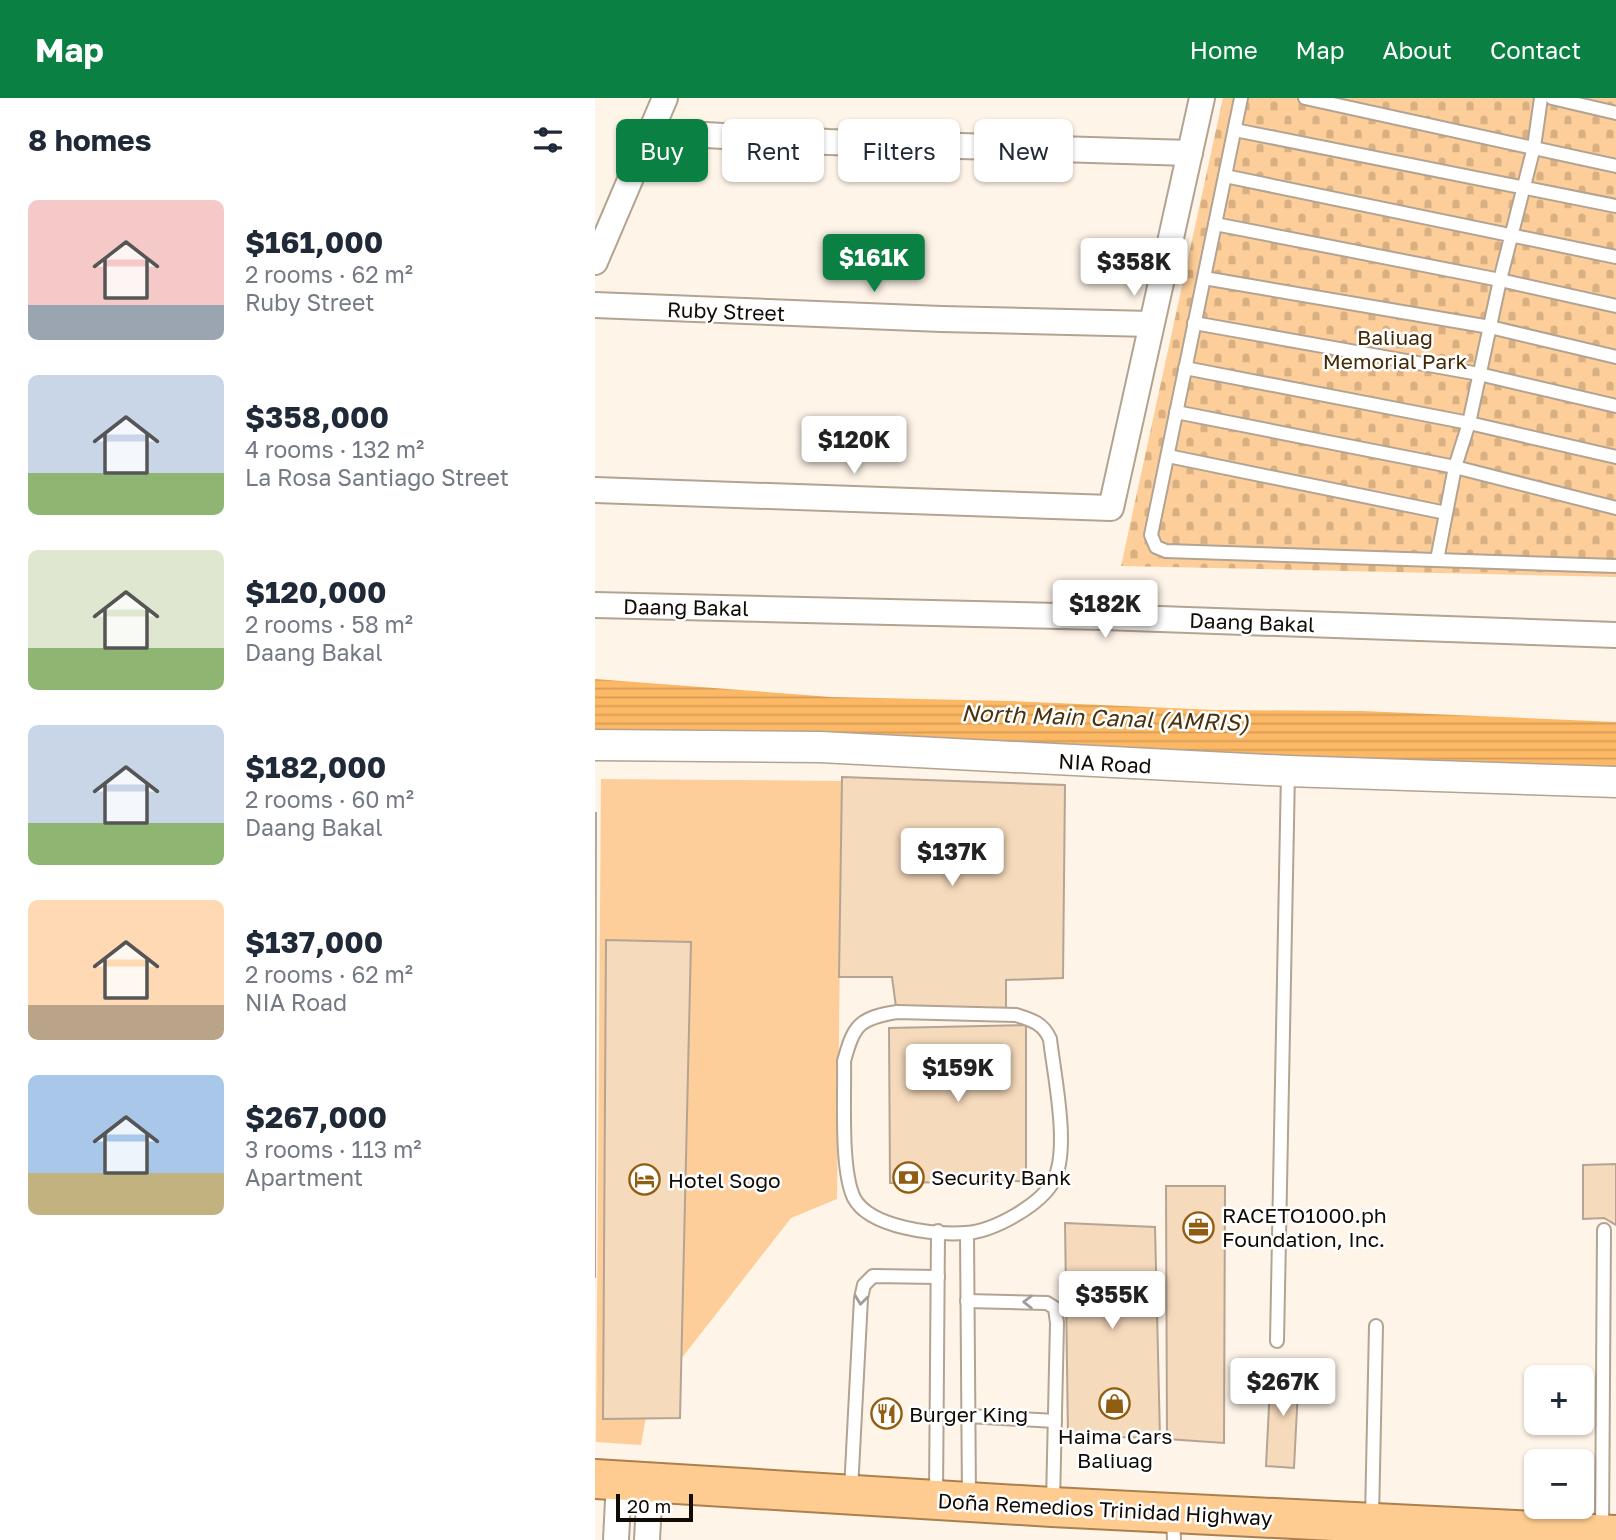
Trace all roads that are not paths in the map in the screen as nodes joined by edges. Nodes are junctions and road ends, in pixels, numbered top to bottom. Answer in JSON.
{"nodes":[{"id":1,"x":665,"y":98,"type":"edge"},
{"id":2,"x":1202,"y":98,"type":"edge"},
{"id":3,"x":1241,"y":98,"type":"edge"},
{"id":4,"x":1305,"y":98,"type":"edge"},
{"id":5,"x":1541,"y":98,"type":"edge"},
{"id":6,"x":1552,"y":98,"type":"edge"},
{"id":7,"x":1616,"y":113,"type":"edge"},
{"id":8,"x":656,"y":119,"type":"edge"},
{"id":9,"x":1235,"y":130,"type":"junction"},
{"id":10,"x":708,"y":135,"type":"edge"},
{"id":11,"x":1534,"y":147,"type":"junction"},
{"id":12,"x":1190,"y":153,"type":"junction"},
{"id":13,"x":1616,"y":166,"type":"edge"},
{"id":14,"x":1225,"y":176,"type":"junction"},
{"id":15,"x":629,"y":182,"type":"edge"},
{"id":16,"x":1524,"y":186,"type":"junction"},
{"id":17,"x":1616,"y":206,"type":"edge"},
{"id":18,"x":1215,"y":224,"type":"junction"},
{"id":19,"x":1513,"y":236,"type":"junction"},
{"id":20,"x":1616,"y":257,"type":"edge"},
{"id":21,"x":595,"y":262,"type":"edge"},
{"id":22,"x":1204,"y":278,"type":"junction"},
{"id":23,"x":1500,"y":280,"type":"junction"},
{"id":24,"x":595,"y":305,"type":"edge"},
{"id":25,"x":1616,"y":306,"type":"edge"},
{"id":26,"x":1194,"y":323,"type":"junction"},
{"id":27,"x":1151,"y":324,"type":"junction"},
{"id":28,"x":1490,"y":327,"type":"junction"},
{"id":29,"x":1616,"y":357,"type":"edge"},
{"id":30,"x":1185,"y":368,"type":"junction"},
{"id":31,"x":1479,"y":374,"type":"junction"},
{"id":32,"x":1616,"y":406,"type":"edge"},
{"id":33,"x":1176,"y":412,"type":"junction"},
{"id":34,"x":1469,"y":423,"type":"junction"},
{"id":35,"x":1168,"y":456,"type":"junction"},
{"id":36,"x":1616,"y":457,"type":"edge"},
{"id":37,"x":1455,"y":467,"type":"junction"},
{"id":38,"x":595,"y":490,"type":"edge"},
{"id":39,"x":1616,"y":508,"type":"edge"},
{"id":40,"x":1446,"y":513,"type":"junction"},
{"id":41,"x":1437,"y":560,"type":"junction"},
{"id":42,"x":1616,"y":566,"type":"edge"},
{"id":43,"x":595,"y":605,"type":"edge"},
{"id":44,"x":1616,"y":635,"type":"edge"},
{"id":45,"x":595,"y":745,"type":"edge"},
{"id":46,"x":1287,"y":771,"type":"junction"},
{"id":47,"x":1616,"y":782,"type":"edge"},
{"id":48,"x":1604,"y":1230,"type":"dead end"},
{"id":49,"x":938,"y":1231,"type":"junction"},
{"id":50,"x":967,"y":1233,"type":"junction"},
{"id":51,"x":938,"y":1277,"type":"junction"},
{"id":52,"x":967,"y":1301,"type":"junction"},
{"id":53,"x":1376,"y":1326,"type":"dead end"},
{"id":54,"x":1276,"y":1341,"type":"dead end"},
{"id":55,"x":968,"y":1416,"type":"junction"},
{"id":56,"x":1055,"y":1421,"type":"junction"},
{"id":57,"x":621,"y":1481,"type":"edge"},
{"id":58,"x":851,"y":1495,"type":"junction"},
{"id":59,"x":952,"y":1501,"type":"junction"},
{"id":60,"x":1052,"y":1507,"type":"junction"},
{"id":61,"x":1372,"y":1522,"type":"junction"},
{"id":62,"x":1173,"y":1526,"type":"edge"},
{"id":63,"x":1587,"y":1536,"type":"edge"},
{"id":64,"x":616,"y":1540,"type":"edge"},
{"id":65,"x":647,"y":1540,"type":"edge"}],
"edges":[{"from":1,"to":8,"type":"street"},
{"from":2,"to":12,"type":"street"},
{"from":3,"to":9,"type":"lane"},
{"from":4,"to":11,"type":"lane"},
{"from":5,"to":11,"type":"lane"},
{"from":6,"to":7,"type":"lane"},
{"from":9,"to":14,"type":"lane"},
{"from":9,"to":16,"type":"lane"},
{"from":10,"to":12,"type":"street"},
{"from":11,"to":13,"type":"lane"},
{"from":11,"to":16,"type":"lane"},
{"from":12,"to":27,"type":"street"},
{"from":14,"to":18,"type":"lane"},
{"from":14,"to":19,"type":"lane"},
{"from":15,"to":21,"type":"street"},
{"from":16,"to":17,"type":"lane"},
{"from":16,"to":19,"type":"lane"},
{"from":18,"to":22,"type":"lane"},
{"from":18,"to":23,"type":"lane"},
{"from":19,"to":20,"type":"lane"},
{"from":19,"to":23,"type":"lane"},
{"from":22,"to":26,"type":"lane"},
{"from":22,"to":28,"type":"lane"},
{"from":23,"to":25,"type":"lane"},
{"from":23,"to":28,"type":"lane"},
{"from":24,"to":27,"type":"street","name":"Ruby Street"},
{"from":26,"to":30,"type":"lane"},
{"from":26,"to":31,"type":"lane"},
{"from":27,"to":38,"type":"street"},
{"from":28,"to":29,"type":"lane"},
{"from":28,"to":31,"type":"lane"},
{"from":30,"to":33,"type":"lane"},
{"from":30,"to":34,"type":"lane"},
{"from":31,"to":32,"type":"lane"},
{"from":31,"to":34,"type":"lane"},
{"from":33,"to":35,"type":"lane"},
{"from":33,"to":37,"type":"lane"},
{"from":34,"to":36,"type":"lane"},
{"from":34,"to":37,"type":"lane"},
{"from":35,"to":40,"type":"lane"},
{"from":35,"to":41,"type":"lane"},
{"from":37,"to":39,"type":"lane"},
{"from":37,"to":40,"type":"lane"},
{"from":40,"to":41,"type":"lane"},
{"from":41,"to":42,"type":"lane"},
{"from":43,"to":44,"type":"street","name":"Daang Bakal"},
{"from":45,"to":46,"type":"street","name":"NIA Road"},
{"from":46,"to":47,"type":"street","name":"NIA Road"},
{"from":46,"to":54,"type":"lane"},
{"from":48,"to":63,"type":"lane"},
{"from":49,"to":50,"type":"lane"},
{"from":49,"to":50,"type":"lane"},
{"from":49,"to":51,"type":"lane"},
{"from":50,"to":52,"type":"lane"},
{"from":51,"to":58,"type":"lane","one_way":true},
{"from":51,"to":59,"type":"lane"},
{"from":52,"to":55,"type":"lane"},
{"from":56,"to":52,"type":"lane","one_way":true},
{"from":53,"to":61,"type":"lane"},
{"from":55,"to":56,"type":"lane"},
{"from":55,"to":59,"type":"lane"},
{"from":56,"to":60,"type":"lane"},
{"from":57,"to":58,"type":"highway","name":"Doña Remedios Trinidad Highway"},
{"from":57,"to":64,"type":"street"},
{"from":57,"to":65,"type":"street"},
{"from":58,"to":59,"type":"highway","name":"Doña Remedios Trinidad Highway"},
{"from":59,"to":60,"type":"highway","name":"Doña Remedios Trinidad Highway"},
{"from":60,"to":62,"type":"highway","name":"Doña Remedios Trinidad Highway"},
{"from":61,"to":62,"type":"highway","name":"Doña Remedios Trinidad Highway"},
{"from":61,"to":63,"type":"highway","name":"Doña Remedios Trinidad Highway"}]}
